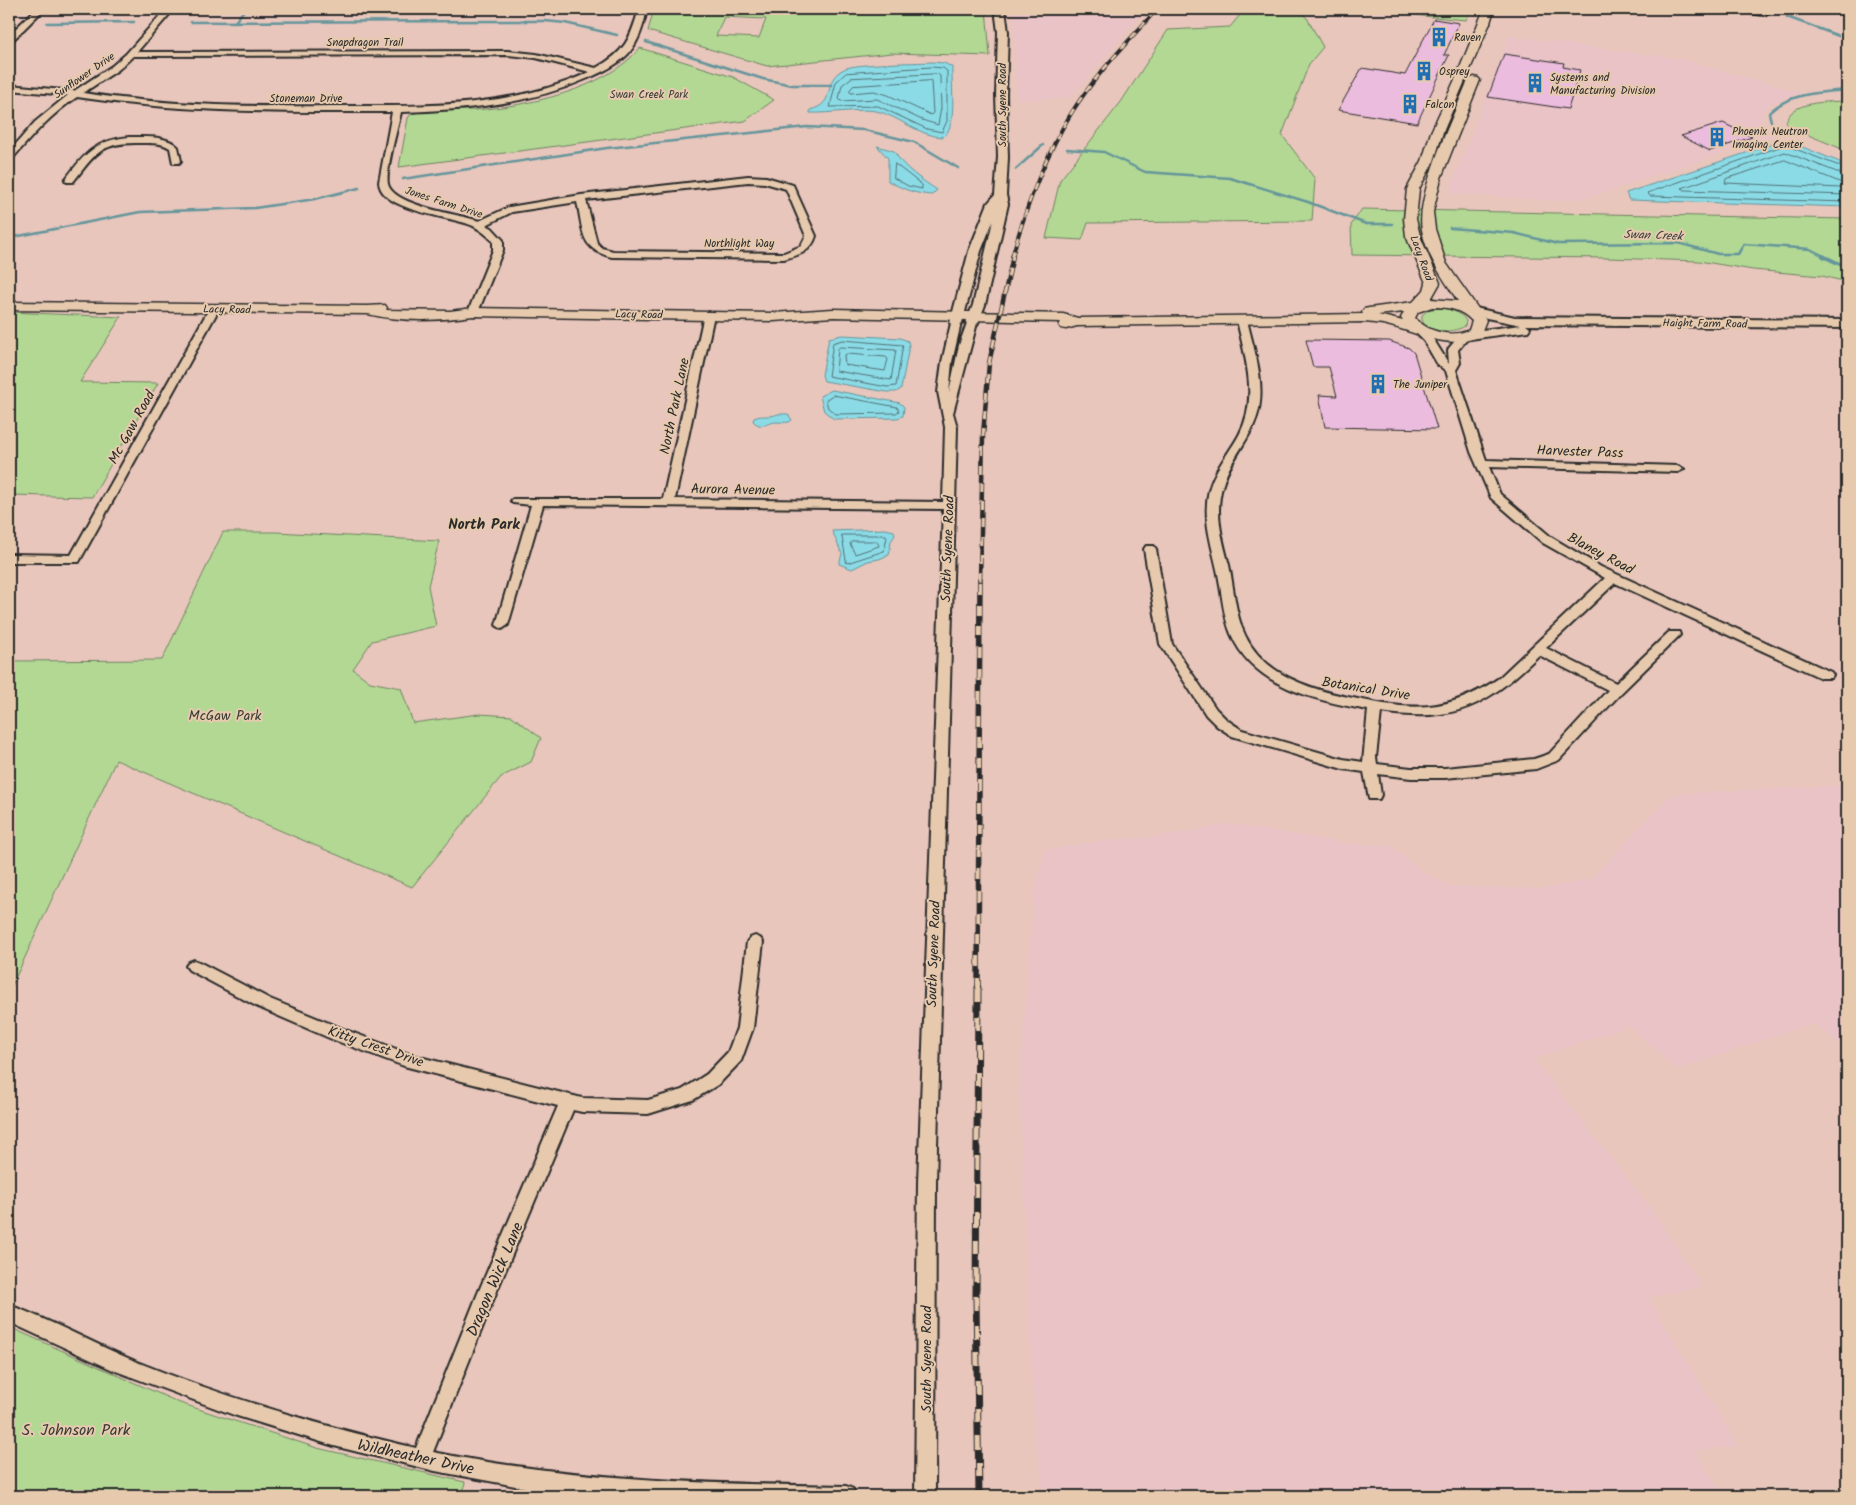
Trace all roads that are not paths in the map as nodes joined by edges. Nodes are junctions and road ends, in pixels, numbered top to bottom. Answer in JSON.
{"nodes":[{"id":1,"x":40,"y":9,"type":"edge"},
{"id":2,"x":170,"y":9,"type":"edge"},
{"id":3,"x":642,"y":9,"type":"edge"},
{"id":4,"x":1489,"y":9,"type":"edge"},
{"id":5,"x":1735,"y":9,"type":"edge"},
{"id":6,"x":1002,"y":11,"type":"edge"},
{"id":7,"x":1764,"y":11,"type":"edge"},
{"id":8,"x":1497,"y":23,"type":"dead end"},
{"id":9,"x":9,"y":39,"type":"edge"},
{"id":10,"x":130,"y":54,"type":"junction"},
{"id":11,"x":598,"y":71,"type":"junction"},
{"id":12,"x":9,"y":87,"type":"edge"},
{"id":13,"x":76,"y":94,"type":"junction"},
{"id":14,"x":398,"y":108,"type":"junction"},
{"id":15,"x":9,"y":157,"type":"edge"},
{"id":16,"x":176,"y":161,"type":"dead end"},
{"id":17,"x":70,"y":180,"type":"dead end"},
{"id":18,"x":1000,"y":196,"type":"junction"},
{"id":19,"x":581,"y":198,"type":"junction"},
{"id":20,"x":480,"y":225,"type":"junction"},
{"id":21,"x":9,"y":299,"type":"edge"},
{"id":22,"x":9,"y":306,"type":"edge"},
{"id":23,"x":116,"y":306,"type":"junction"},
{"id":24,"x":1418,"y":306,"type":"junction"},
{"id":25,"x":214,"y":309,"type":"junction"},
{"id":26,"x":368,"y":310,"type":"joint"},
{"id":27,"x":1471,"y":311,"type":"junction"},
{"id":28,"x":471,"y":312,"type":"junction"},
{"id":29,"x":709,"y":315,"type":"junction"},
{"id":30,"x":1325,"y":318,"type":"junction"},
{"id":31,"x":957,"y":319,"type":"junction"},
{"id":32,"x":973,"y":320,"type":"junction"},
{"id":33,"x":1242,"y":320,"type":"junction"},
{"id":34,"x":1563,"y":323,"type":"junction"},
{"id":35,"x":1847,"y":324,"type":"edge"},
{"id":36,"x":1418,"y":330,"type":"junction"},
{"id":37,"x":1467,"y":336,"type":"junction"},
{"id":38,"x":1451,"y":370,"type":"junction"},
{"id":39,"x":949,"y":411,"type":"junction"},
{"id":40,"x":1481,"y":463,"type":"junction"},
{"id":41,"x":1678,"y":469,"type":"dead end"},
{"id":42,"x":517,"y":500,"type":"dead end"},
{"id":43,"x":538,"y":501,"type":"junction"},
{"id":44,"x":668,"y":503,"type":"junction"},
{"id":45,"x":949,"y":506,"type":"junction"},
{"id":46,"x":1150,"y":549,"type":"dead end"},
{"id":47,"x":9,"y":558,"type":"edge"},
{"id":48,"x":1612,"y":578,"type":"junction"},
{"id":49,"x":502,"y":625,"type":"dead end"},
{"id":50,"x":1674,"y":634,"type":"dead end"},
{"id":51,"x":1537,"y":649,"type":"junction"},
{"id":52,"x":1826,"y":675,"type":"dead end"},
{"id":53,"x":1617,"y":688,"type":"junction"},
{"id":54,"x":1375,"y":707,"type":"junction"},
{"id":55,"x":1369,"y":768,"type":"junction"},
{"id":56,"x":1374,"y":795,"type":"dead end"},
{"id":57,"x":755,"y":942,"type":"dead end"},
{"id":58,"x":194,"y":966,"type":"dead end"},
{"id":59,"x":568,"y":1101,"type":"junction"},
{"id":60,"x":9,"y":1313,"type":"edge"},
{"id":61,"x":422,"y":1459,"type":"junction"},
{"id":62,"x":677,"y":1494,"type":"edge"},
{"id":63,"x":846,"y":1496,"type":"edge"},
{"id":64,"x":925,"y":1496,"type":"edge"}],
"edges":[{"from":1,"to":9,"type":"street"},
{"from":2,"to":10,"type":"street","name":"Sunflower Drive"},
{"from":3,"to":11,"type":"street","name":"Stoneman Drive"},
{"from":4,"to":24,"type":"main road","name":"Lacy Road"},
{"from":5,"to":7,"type":"street"},
{"from":6,"to":18,"type":"street","name":"South Syene Road"},
{"from":8,"to":27,"type":"main road","name":"Lacy Road"},
{"from":10,"to":11,"type":"street","name":"Snapdragon Trail"},
{"from":10,"to":13,"type":"street","name":"Sunflower Drive"},
{"from":11,"to":14,"type":"street","name":"Stoneman Drive"},
{"from":12,"to":13,"type":"street","name":"Stoneman Drive"},
{"from":13,"to":14,"type":"street","name":"Stoneman Drive"},
{"from":13,"to":15,"type":"street","name":"Sunflower Drive"},
{"from":14,"to":20,"type":"street","name":"Jones Farm Drive"},
{"from":16,"to":17,"type":"street"},
{"from":18,"to":31,"type":"street","name":"South Syene Road"},
{"from":18,"to":32,"type":"street","name":"South Syene Road"},
{"from":19,"to":19,"type":"street","name":"Northlight Way"},
{"from":19,"to":20,"type":"street","name":"Northlight Way"},
{"from":20,"to":28,"type":"street","name":"Jones Farm Drive"},
{"from":21,"to":23,"type":"main road","name":"Lacy Road"},
{"from":22,"to":23,"type":"main road","name":"Lacy Road"},
{"from":23,"to":25,"type":"main road","name":"Lacy Road"},
{"from":24,"to":27,"type":"main road"},
{"from":24,"to":30,"type":"main road","name":"Lacy Road"},
{"from":24,"to":36,"type":"main road"},
{"from":25,"to":26,"type":"main road","name":"Lacy Road"},
{"from":25,"to":47,"type":"street","name":"Mc Gaw Road"},
{"from":26,"to":28,"type":"main road","name":"Lacy Road"},
{"from":27,"to":34,"type":"street","name":"Haight Farm Road"},
{"from":27,"to":37,"type":"main road"},
{"from":28,"to":29,"type":"main road","name":"Lacy Road"},
{"from":29,"to":31,"type":"main road","name":"Lacy Road"},
{"from":29,"to":44,"type":"street","name":"North Park Lane"},
{"from":30,"to":33,"type":"main road","name":"Lacy Road"},
{"from":30,"to":36,"type":"main road","name":"Lacy Road"},
{"from":31,"to":32,"type":"main road","name":"Lacy Road"},
{"from":31,"to":39,"type":"street","name":"South Syene Road"},
{"from":32,"to":33,"type":"main road","name":"Lacy Road"},
{"from":32,"to":39,"type":"street","name":"South Syene Road"},
{"from":33,"to":54,"type":"street","name":"Botanical Drive"},
{"from":34,"to":35,"type":"street","name":"Haight Farm Road"},
{"from":34,"to":37,"type":"street","name":"Haight Farm Road"},
{"from":36,"to":37,"type":"main road","name":"Lacy Road"},
{"from":36,"to":38,"type":"street","name":"Blaney Road"},
{"from":37,"to":38,"type":"street","name":"Blaney Road"},
{"from":38,"to":40,"type":"street","name":"Blaney Road"},
{"from":39,"to":45,"type":"street","name":"South Syene Road"},
{"from":40,"to":41,"type":"street","name":"Harvester Pass"},
{"from":40,"to":48,"type":"street","name":"Blaney Road"},
{"from":42,"to":43,"type":"street","name":"Aurora Avenue"},
{"from":43,"to":44,"type":"street","name":"Aurora Avenue"},
{"from":43,"to":49,"type":"street"},
{"from":44,"to":45,"type":"street","name":"Aurora Avenue"},
{"from":45,"to":64,"type":"street","name":"South Syene Road"},
{"from":46,"to":55,"type":"street"},
{"from":48,"to":51,"type":"street","name":"Botanical Drive"},
{"from":48,"to":52,"type":"street","name":"Blaney Road"},
{"from":50,"to":53,"type":"street"},
{"from":51,"to":53,"type":"street"},
{"from":51,"to":54,"type":"street","name":"Botanical Drive"},
{"from":53,"to":55,"type":"street"},
{"from":54,"to":55,"type":"street"},
{"from":55,"to":56,"type":"street"},
{"from":57,"to":59,"type":"street","name":"Kitty Crest Drive"},
{"from":58,"to":59,"type":"street","name":"Kitty Crest Drive"},
{"from":59,"to":61,"type":"street","name":"Dragon Wick Lane"},
{"from":60,"to":61,"type":"street","name":"Wildheather Drive"},
{"from":61,"to":62,"type":"street","name":"Wildheather Drive"},
{"from":62,"to":63,"type":"street","name":"Wildheather Drive"}]}
